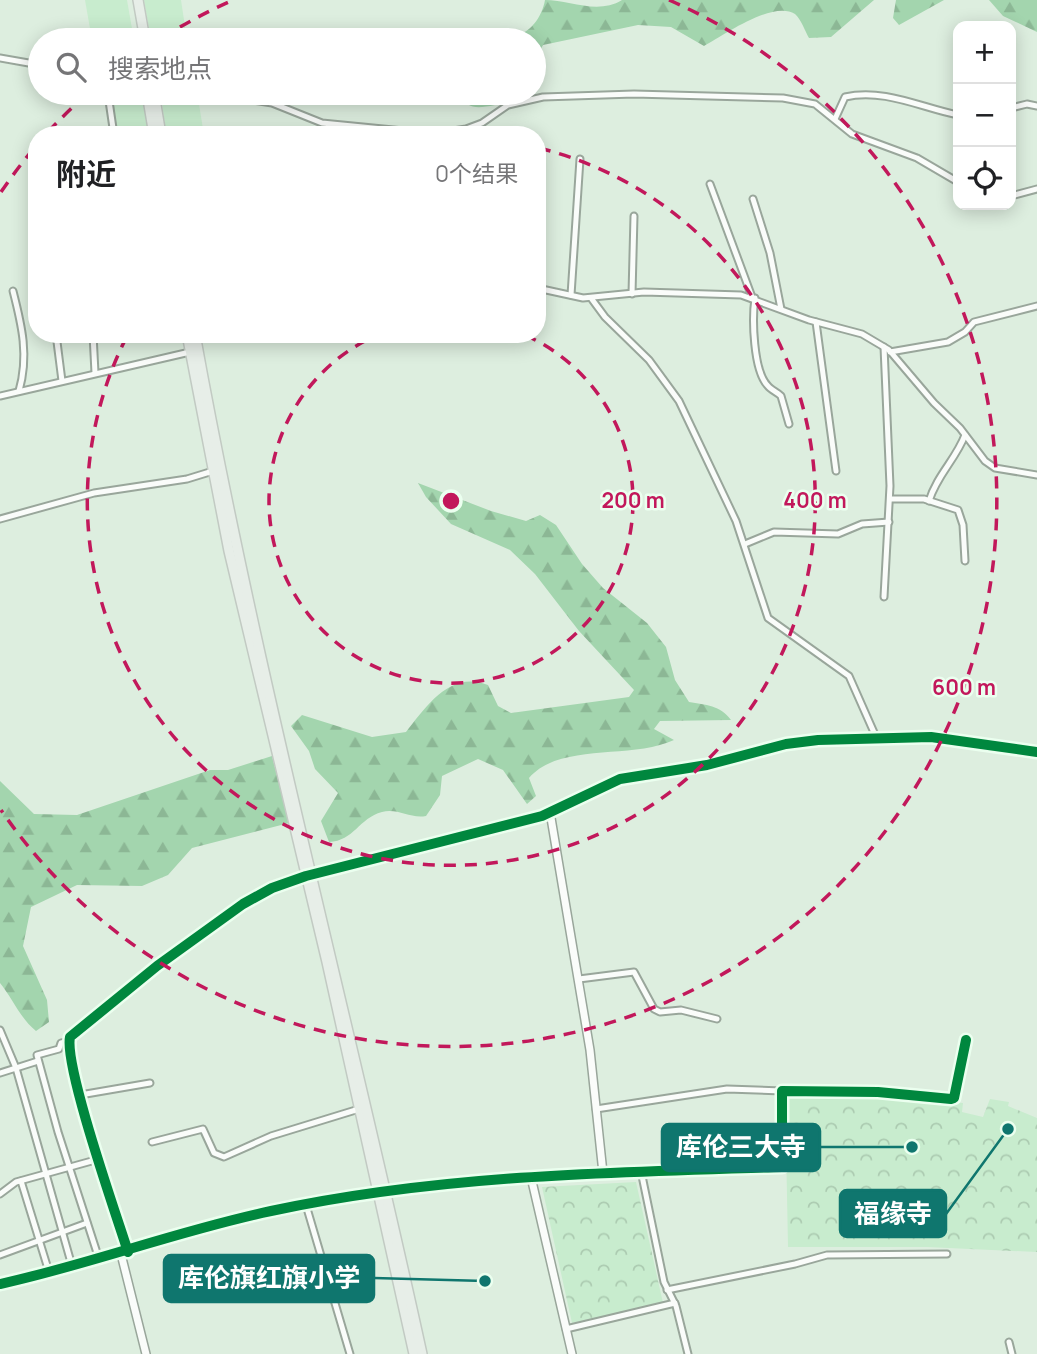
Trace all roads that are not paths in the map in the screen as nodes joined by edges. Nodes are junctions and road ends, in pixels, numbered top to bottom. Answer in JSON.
{"nodes":[{"id":1,"x":132,"y":0,"type":"edge"},
{"id":2,"x":138,"y":0,"type":"edge"},
{"id":3,"x":137,"y":28,"type":"edge"},
{"id":4,"x":143,"y":28,"type":"edge"},
{"id":5,"x":0,"y":58,"type":"edge"},
{"id":6,"x":28,"y":63,"type":"edge"},
{"id":7,"x":546,"y":98,"type":"edge"},
{"id":8,"x":109,"y":105,"type":"edge"},
{"id":9,"x":149,"y":105,"type":"edge"},
{"id":10,"x":156,"y":105,"type":"edge"},
{"id":11,"x":277,"y":105,"type":"edge"},
{"id":12,"x":511,"y":105,"type":"edge"},
{"id":13,"x":1037,"y":106,"type":"edge"},
{"id":14,"x":1016,"y":107,"type":"edge"},
{"id":15,"x":953,"y":114,"type":"edge"},
{"id":16,"x":835,"y":120,"type":"junction"},
{"id":17,"x":112,"y":126,"type":"edge"},
{"id":18,"x":152,"y":126,"type":"edge"},
{"id":19,"x":160,"y":126,"type":"edge"},
{"id":20,"x":353,"y":126,"type":"edge"},
{"id":21,"x":469,"y":126,"type":"edge"},
{"id":22,"x":580,"y":159,"type":"dead end"},
{"id":23,"x":953,"y":179,"type":"edge"},
{"id":24,"x":710,"y":184,"type":"dead end"},
{"id":25,"x":1037,"y":189,"type":"edge"},
{"id":26,"x":1016,"y":195,"type":"edge"},
{"id":27,"x":753,"y":199,"type":"dead end"},
{"id":28,"x":634,"y":216,"type":"dead end"},
{"id":29,"x":546,"y":290,"type":"edge"},
{"id":30,"x":13,"y":291,"type":"dead end"},
{"id":31,"x":632,"y":294,"type":"junction"},
{"id":32,"x":571,"y":295,"type":"junction"},
{"id":33,"x":591,"y":298,"type":"junction"},
{"id":34,"x":753,"y":298,"type":"junction"},
{"id":35,"x":1037,"y":306,"type":"edge"},
{"id":36,"x":781,"y":309,"type":"junction"},
{"id":37,"x":816,"y":322,"type":"junction"},
{"id":38,"x":58,"y":343,"type":"edge"},
{"id":39,"x":93,"y":343,"type":"edge"},
{"id":40,"x":188,"y":343,"type":"edge"},
{"id":41,"x":197,"y":343,"type":"edge"},
{"id":42,"x":884,"y":347,"type":"junction"},
{"id":43,"x":190,"y":352,"type":"junction"},
{"id":44,"x":890,"y":352,"type":"junction"},
{"id":45,"x":95,"y":373,"type":"junction"},
{"id":46,"x":62,"y":381,"type":"junction"},
{"id":47,"x":19,"y":391,"type":"junction"},
{"id":48,"x":0,"y":396,"type":"edge"},
{"id":49,"x":789,"y":424,"type":"dead end"},
{"id":50,"x":965,"y":435,"type":"junction"},
{"id":51,"x":213,"y":471,"type":"junction"},
{"id":52,"x":836,"y":471,"type":"dead end"},
{"id":53,"x":1037,"y":475,"type":"edge"},
{"id":54,"x":890,"y":499,"type":"junction"},
{"id":55,"x":929,"y":501,"type":"junction"},
{"id":56,"x":0,"y":519,"type":"edge"},
{"id":57,"x":888,"y":522,"type":"junction"},
{"id":58,"x":745,"y":544,"type":"junction"},
{"id":59,"x":965,"y":561,"type":"dead end"},
{"id":60,"x":884,"y":597,"type":"dead end"},
{"id":61,"x":876,"y":737,"type":"junction"},
{"id":62,"x":1037,"y":752,"type":"edge"},
{"id":63,"x":550,"y":812,"type":"junction"},
{"id":64,"x":310,"y":875,"type":"junction"},
{"id":65,"x":579,"y":979,"type":"junction"},
{"id":66,"x":717,"y":1019,"type":"dead end"},
{"id":67,"x":0,"y":1030,"type":"edge"},
{"id":68,"x":966,"y":1040,"type":"dead end"},
{"id":69,"x":69,"y":1041,"type":"junction"},
{"id":70,"x":38,"y":1061,"type":"junction"},
{"id":71,"x":16,"y":1068,"type":"junction"},
{"id":72,"x":0,"y":1073,"type":"edge"},
{"id":73,"x":150,"y":1083,"type":"dead end"},
{"id":74,"x":782,"y":1091,"type":"junction"},
{"id":75,"x":80,"y":1095,"type":"junction"},
{"id":76,"x":359,"y":1109,"type":"junction"},
{"id":77,"x":596,"y":1109,"type":"junction"},
{"id":78,"x":152,"y":1142,"type":"dead end"},
{"id":79,"x":99,"y":1159,"type":"junction"},
{"id":80,"x":71,"y":1167,"type":"junction"},
{"id":81,"x":782,"y":1167,"type":"joint"},
{"id":82,"x":641,"y":1171,"type":"junction"},
{"id":83,"x":603,"y":1173,"type":"junction"},
{"id":84,"x":46,"y":1174,"type":"junction"},
{"id":85,"x":531,"y":1177,"type":"junction"},
{"id":86,"x":22,"y":1181,"type":"junction"},
{"id":87,"x":383,"y":1193,"type":"junction"},
{"id":88,"x":0,"y":1194,"type":"edge"},
{"id":89,"x":306,"y":1205,"type":"junction"},
{"id":90,"x":87,"y":1223,"type":"junction"},
{"id":91,"x":62,"y":1232,"type":"junction"},
{"id":92,"x":39,"y":1240,"type":"junction"},
{"id":93,"x":124,"y":1253,"type":"junction"},
{"id":94,"x":947,"y":1254,"type":"dead end"},
{"id":95,"x":0,"y":1255,"type":"edge"},
{"id":96,"x":99,"y":1259,"type":"junction"},
{"id":97,"x":72,"y":1266,"type":"junction"},
{"id":98,"x":49,"y":1272,"type":"junction"},
{"id":99,"x":0,"y":1284,"type":"edge"},
{"id":100,"x":667,"y":1290,"type":"junction"},
{"id":101,"x":675,"y":1303,"type":"junction"},
{"id":102,"x":566,"y":1329,"type":"junction"},
{"id":103,"x":1009,"y":1342,"type":"dead end"},
{"id":104,"x":146,"y":1354,"type":"edge"},
{"id":105,"x":350,"y":1354,"type":"edge"},
{"id":106,"x":414,"y":1354,"type":"edge"},
{"id":107,"x":422,"y":1354,"type":"edge"},
{"id":108,"x":572,"y":1354,"type":"edge"},
{"id":109,"x":688,"y":1354,"type":"edge"},
{"id":110,"x":1012,"y":1354,"type":"edge"}],
"edges":[{"from":1,"to":3,"type":"main road"},
{"from":2,"to":4,"type":"main road"},
{"from":5,"to":6,"type":"street"},
{"from":7,"to":16,"type":"street"},
{"from":8,"to":17,"type":"street"},
{"from":9,"to":18,"type":"main road"},
{"from":10,"to":19,"type":"main road"},
{"from":11,"to":20,"type":"street"},
{"from":12,"to":21,"type":"street"},
{"from":13,"to":14,"type":"street"},
{"from":15,"to":16,"type":"street"},
{"from":16,"to":23,"type":"street"},
{"from":22,"to":32,"type":"street"},
{"from":24,"to":34,"type":"street"},
{"from":25,"to":26,"type":"street"},
{"from":27,"to":36,"type":"street"},
{"from":28,"to":31,"type":"street"},
{"from":29,"to":32,"type":"street"},
{"from":30,"to":47,"type":"street"},
{"from":31,"to":33,"type":"street"},
{"from":31,"to":34,"type":"street"},
{"from":32,"to":33,"type":"street"},
{"from":33,"to":58,"type":"street"},
{"from":34,"to":36,"type":"street"},
{"from":34,"to":49,"type":"street"},
{"from":35,"to":44,"type":"street"},
{"from":36,"to":37,"type":"street"},
{"from":37,"to":42,"type":"street"},
{"from":37,"to":52,"type":"street"},
{"from":38,"to":46,"type":"street"},
{"from":39,"to":45,"type":"street"},
{"from":40,"to":43,"type":"main road"},
{"from":41,"to":64,"type":"main road"},
{"from":42,"to":44,"type":"street"},
{"from":42,"to":54,"type":"street"},
{"from":43,"to":45,"type":"street"},
{"from":43,"to":51,"type":"main road"},
{"from":44,"to":50,"type":"street"},
{"from":45,"to":46,"type":"street"},
{"from":46,"to":47,"type":"street"},
{"from":47,"to":48,"type":"street"},
{"from":50,"to":53,"type":"street"},
{"from":50,"to":55,"type":"street"},
{"from":51,"to":56,"type":"street"},
{"from":51,"to":64,"type":"main road"},
{"from":54,"to":55,"type":"street"},
{"from":54,"to":57,"type":"street"},
{"from":55,"to":59,"type":"street"},
{"from":57,"to":58,"type":"street"},
{"from":57,"to":60,"type":"street"},
{"from":58,"to":61,"type":"street"},
{"from":61,"to":62,"type":"street"},
{"from":61,"to":63,"type":"street"},
{"from":63,"to":64,"type":"street"},
{"from":63,"to":65,"type":"street"},
{"from":64,"to":69,"type":"street"},
{"from":64,"to":76,"type":"main road"},
{"from":64,"to":87,"type":"main road"},
{"from":65,"to":66,"type":"street"},
{"from":65,"to":77,"type":"street"},
{"from":67,"to":71,"type":"street"},
{"from":68,"to":74,"type":"street"},
{"from":69,"to":70,"type":"street"},
{"from":69,"to":75,"type":"street"},
{"from":70,"to":71,"type":"street"},
{"from":70,"to":80,"type":"street"},
{"from":71,"to":72,"type":"street"},
{"from":71,"to":84,"type":"street"},
{"from":73,"to":75,"type":"street"},
{"from":74,"to":77,"type":"street"},
{"from":74,"to":81,"type":"street"},
{"from":75,"to":79,"type":"street"},
{"from":76,"to":78,"type":"street"},
{"from":76,"to":87,"type":"main road"},
{"from":77,"to":83,"type":"street"},
{"from":79,"to":80,"type":"street"},
{"from":79,"to":93,"type":"street"},
{"from":80,"to":84,"type":"street"},
{"from":80,"to":90,"type":"street"},
{"from":81,"to":82,"type":"street"},
{"from":82,"to":83,"type":"street"},
{"from":82,"to":100,"type":"street"},
{"from":83,"to":85,"type":"street"},
{"from":84,"to":86,"type":"street"},
{"from":84,"to":91,"type":"street"},
{"from":85,"to":87,"type":"street"},
{"from":85,"to":102,"type":"street"},
{"from":86,"to":88,"type":"street"},
{"from":86,"to":92,"type":"street"},
{"from":87,"to":89,"type":"street"},
{"from":87,"to":106,"type":"main road"},
{"from":87,"to":107,"type":"main road"},
{"from":89,"to":93,"type":"street"},
{"from":89,"to":105,"type":"street"},
{"from":90,"to":91,"type":"street"},
{"from":90,"to":96,"type":"street"},
{"from":91,"to":92,"type":"street"},
{"from":91,"to":97,"type":"street"},
{"from":92,"to":95,"type":"street"},
{"from":92,"to":98,"type":"street"},
{"from":93,"to":96,"type":"street"},
{"from":93,"to":104,"type":"street"},
{"from":94,"to":100,"type":"street"},
{"from":96,"to":97,"type":"street"},
{"from":97,"to":98,"type":"street"},
{"from":98,"to":99,"type":"street"},
{"from":100,"to":101,"type":"street"},
{"from":101,"to":102,"type":"street"},
{"from":101,"to":109,"type":"street"},
{"from":102,"to":108,"type":"street"},
{"from":103,"to":110,"type":"street"}]}
